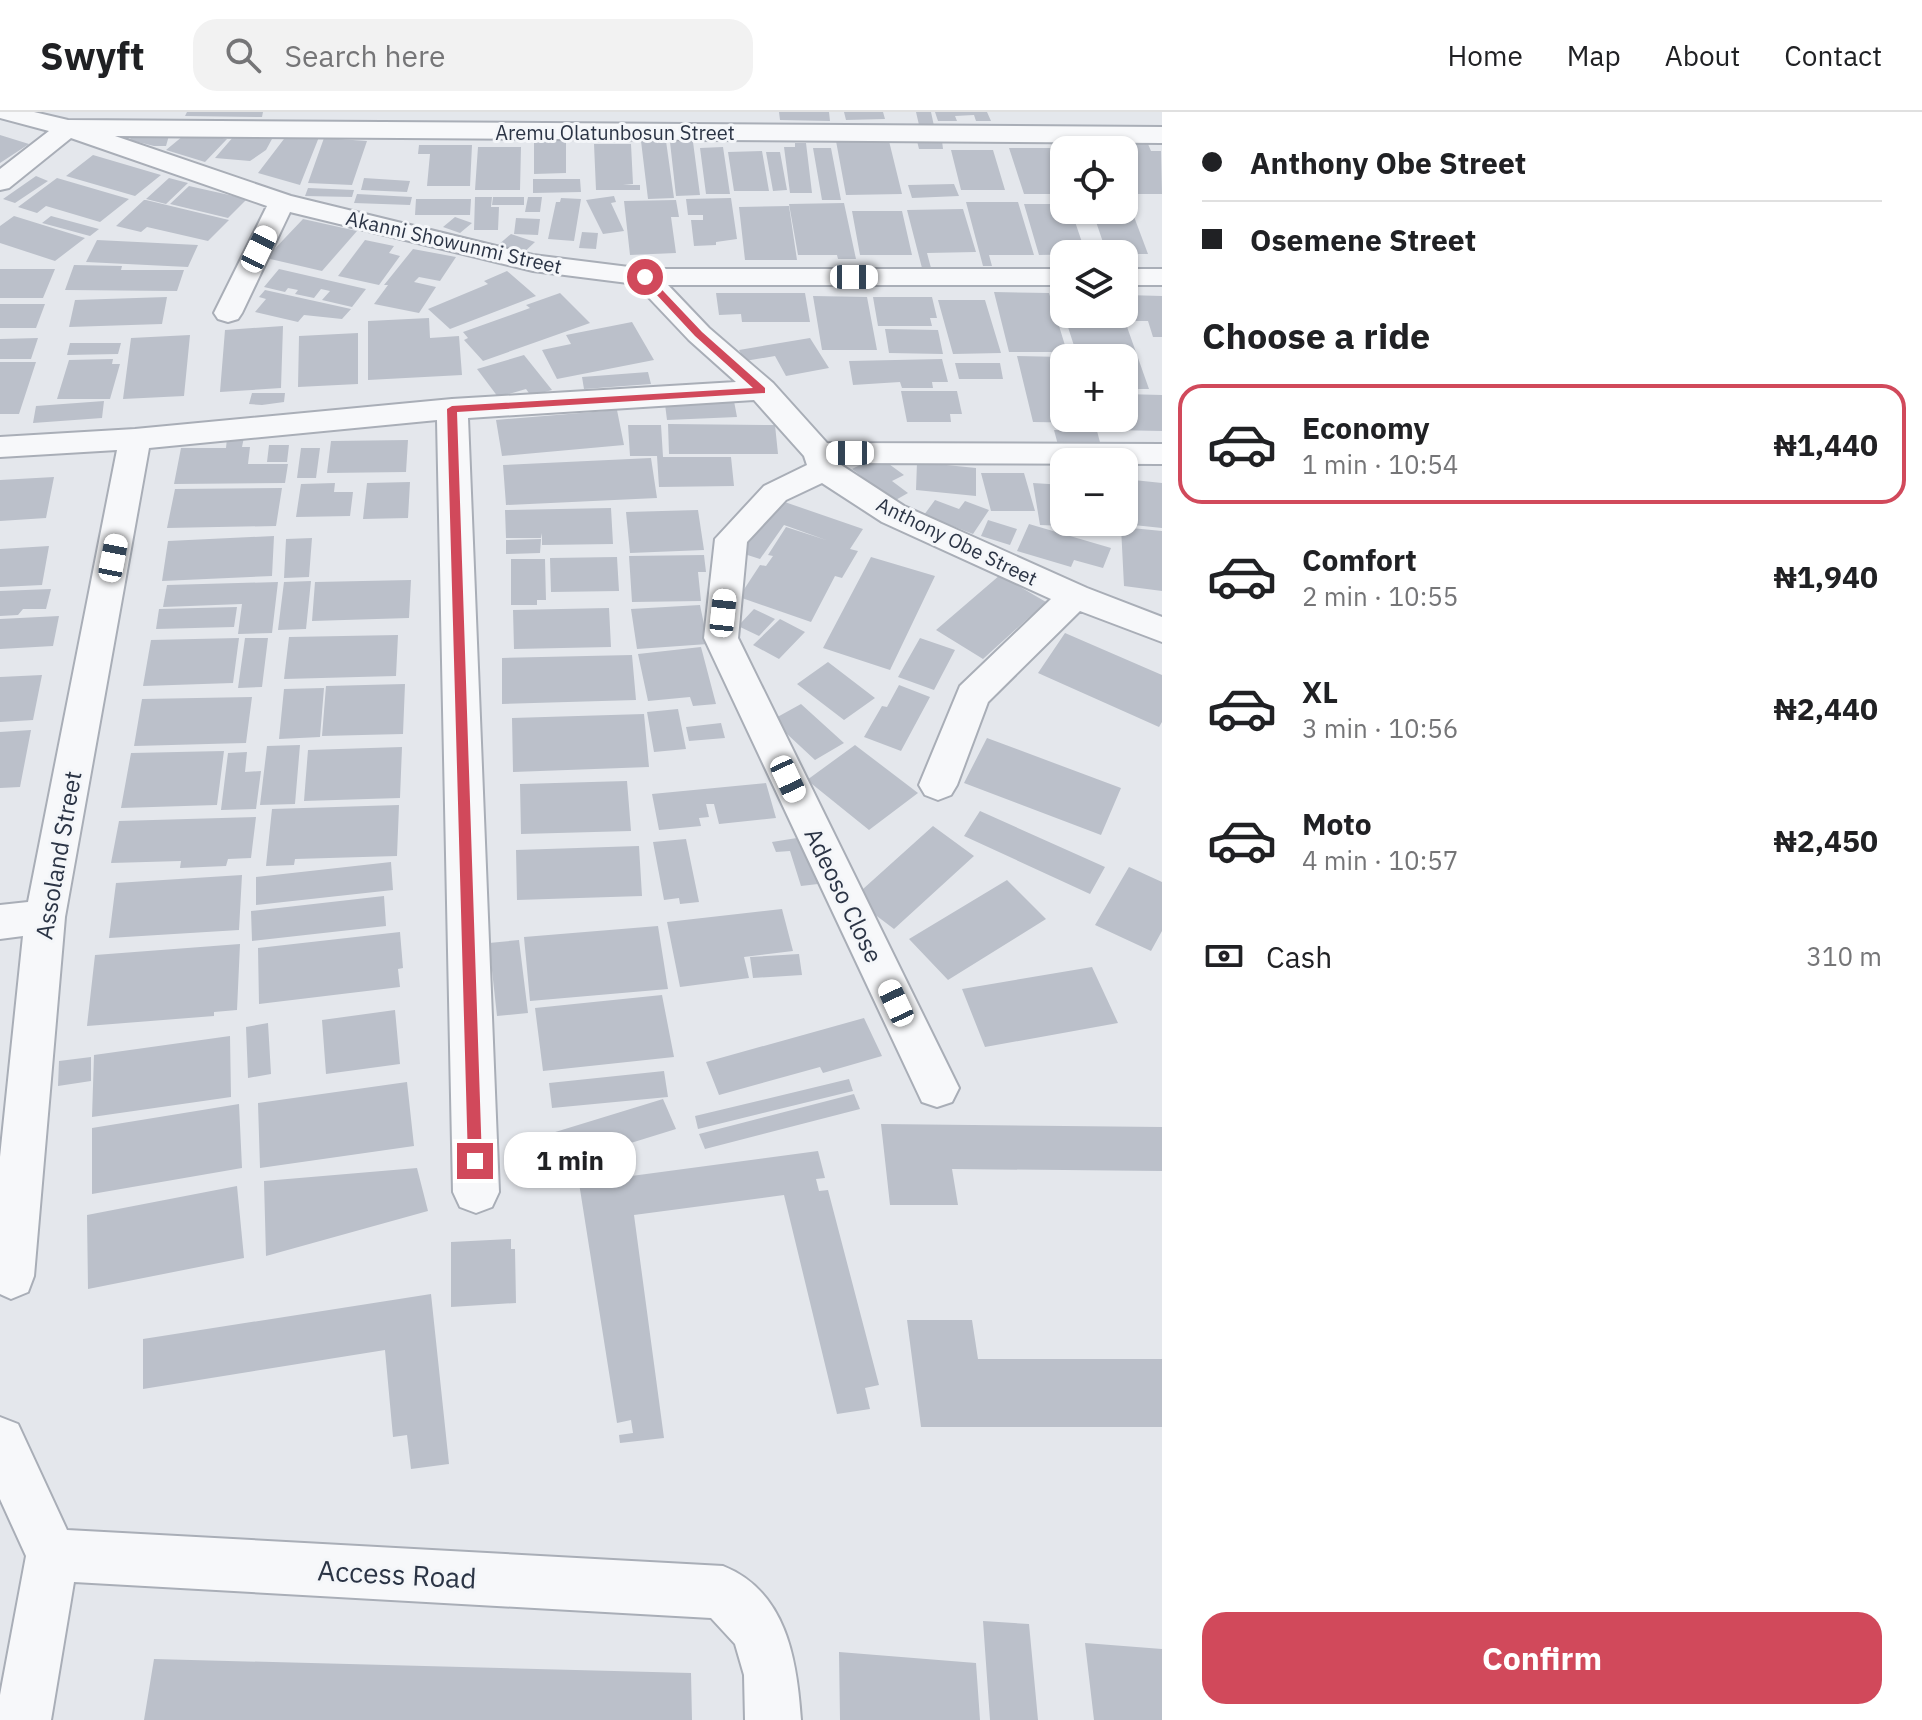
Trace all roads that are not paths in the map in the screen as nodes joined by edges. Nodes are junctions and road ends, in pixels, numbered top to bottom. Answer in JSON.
{"nodes":[{"id":1,"x":4,"y":112,"type":"edge"},
{"id":2,"x":68,"y":128,"type":"junction"},
{"id":3,"x":1162,"y":135,"type":"edge"},
{"id":4,"x":0,"y":182,"type":"edge"},
{"id":5,"x":282,"y":202,"type":"junction"},
{"id":6,"x":645,"y":277,"type":"junction"},
{"id":7,"x":1050,"y":277,"type":"edge"},
{"id":8,"x":1138,"y":277,"type":"edge"},
{"id":9,"x":1162,"y":277,"type":"edge"},
{"id":10,"x":228,"y":313,"type":"dead end"},
{"id":11,"x":762,"y":390,"type":"junction"},
{"id":12,"x":452,"y":409,"type":"junction"},
{"id":13,"x":135,"y":439,"type":"junction"},
{"id":14,"x":0,"y":447,"type":"edge"},
{"id":15,"x":1162,"y":454,"type":"edge"},
{"id":16,"x":822,"y":462,"type":"junction"},
{"id":17,"x":1075,"y":596,"type":"junction"},
{"id":18,"x":1162,"y":630,"type":"edge"},
{"id":19,"x":938,"y":785,"type":"dead end"},
{"id":20,"x":45,"y":917,"type":"junction"},
{"id":21,"x":0,"y":922,"type":"edge"},
{"id":22,"x":937,"y":1088,"type":"dead end"},
{"id":23,"x":476,"y":1192,"type":"dead end"},
{"id":24,"x":11,"y":1276,"type":"dead end"},
{"id":25,"x":0,"y":1442,"type":"edge"},
{"id":26,"x":52,"y":1555,"type":"junction"},
{"id":27,"x":23,"y":1720,"type":"edge"},
{"id":28,"x":773,"y":1720,"type":"edge"}],
"edges":[{"from":1,"to":2,"type":"street","name":"Akanni Showunmi Street"},
{"from":2,"to":3,"type":"street","name":"Aremu Olatunbosun Street"},
{"from":2,"to":4,"type":"street"},
{"from":2,"to":5,"type":"street","name":"Akanni Showunmi Street"},
{"from":5,"to":6,"type":"street","name":"Akanni Showunmi Street"},
{"from":5,"to":10,"type":"street"},
{"from":6,"to":7,"type":"street","name":"Akanni Showunmi Street"},
{"from":6,"to":11,"type":"street","name":"Anthony Obe Street"},
{"from":8,"to":9,"type":"street"},
{"from":11,"to":12,"type":"street"},
{"from":11,"to":16,"type":"street","name":"Anthony Obe Street"},
{"from":12,"to":13,"type":"street"},
{"from":12,"to":23,"type":"street"},
{"from":13,"to":14,"type":"street"},
{"from":13,"to":20,"type":"street","name":"Assoland Street"},
{"from":15,"to":16,"type":"street"},
{"from":16,"to":17,"type":"street","name":"Anthony Obe Street"},
{"from":16,"to":22,"type":"street","name":"Adeoso Close"},
{"from":17,"to":18,"type":"street","name":"Anthony Obe Street"},
{"from":17,"to":19,"type":"street"},
{"from":20,"to":21,"type":"street"},
{"from":20,"to":24,"type":"street","name":"Assoland Street"},
{"from":25,"to":26,"type":"street"},
{"from":26,"to":27,"type":"street"},
{"from":26,"to":28,"type":"street","name":"Access Road"}]}
